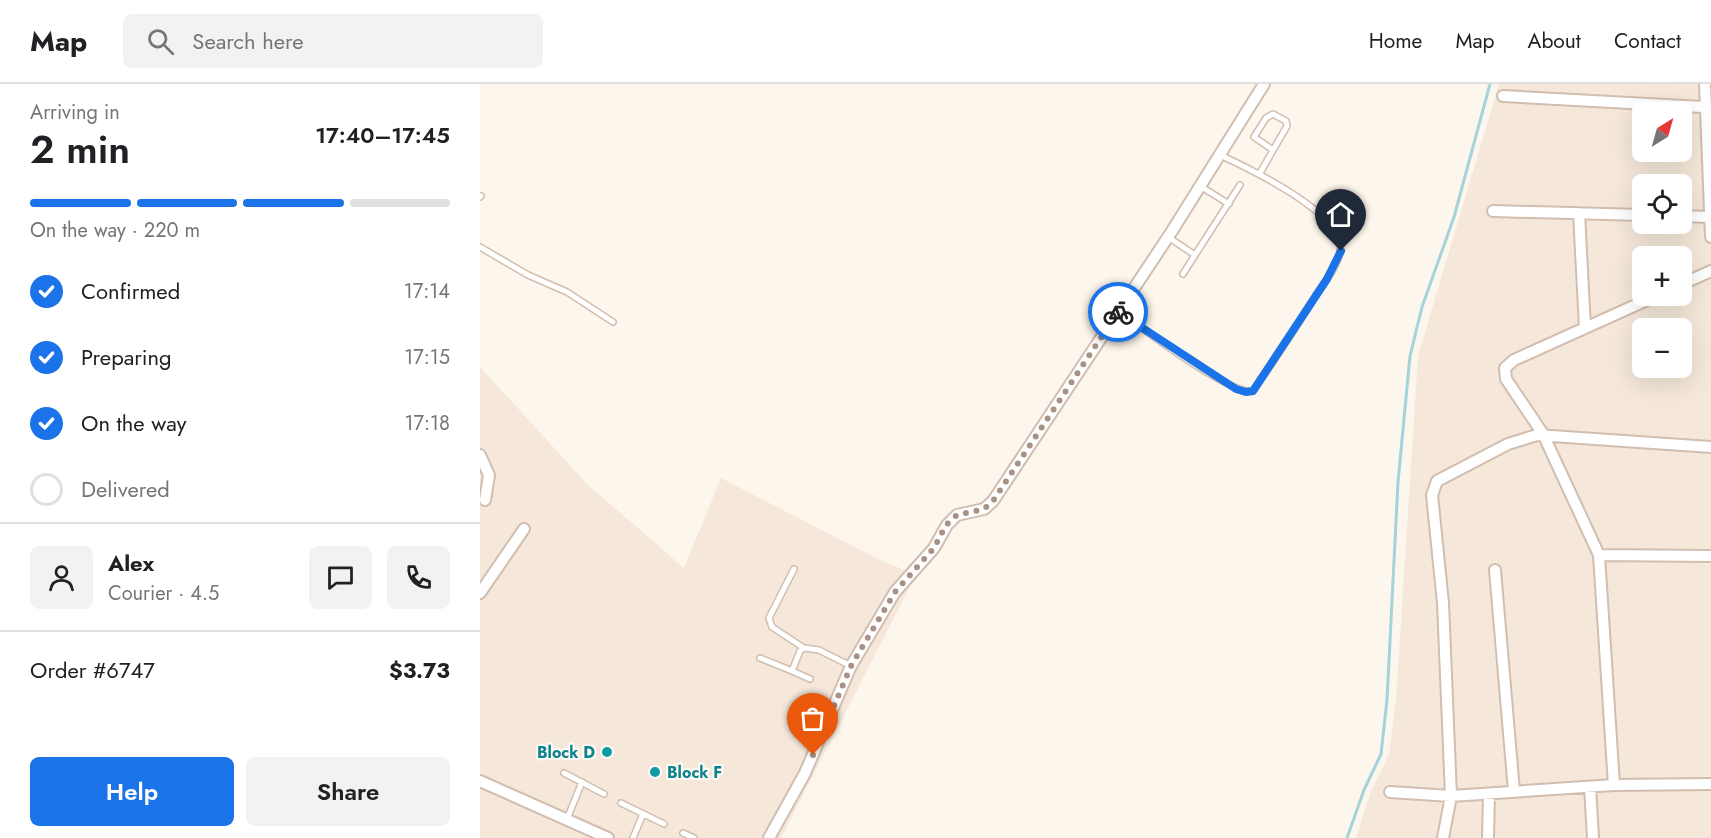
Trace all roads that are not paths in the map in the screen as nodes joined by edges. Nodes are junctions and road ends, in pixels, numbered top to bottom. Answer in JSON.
{"nodes":[{"id":1,"x":1264,"y":84,"type":"edge"},
{"id":2,"x":1705,"y":84,"type":"edge"},
{"id":3,"x":1503,"y":96,"type":"dead end"},
{"id":4,"x":1703,"y":107,"type":"junction"},
{"id":5,"x":1273,"y":150,"type":"junction"},
{"id":6,"x":1219,"y":154,"type":"junction"},
{"id":7,"x":1260,"y":173,"type":"junction"},
{"id":8,"x":1240,"y":185,"type":"dead end"},
{"id":9,"x":1200,"y":186,"type":"junction"},
{"id":10,"x":1229,"y":204,"type":"junction"},
{"id":11,"x":1492,"y":211,"type":"dead end"},
{"id":12,"x":1579,"y":213,"type":"junction"},
{"id":13,"x":1632,"y":215,"type":"edge"},
{"id":14,"x":1692,"y":216,"type":"edge"},
{"id":15,"x":1708,"y":217,"type":"junction"},
{"id":16,"x":1168,"y":237,"type":"junction"},
{"id":17,"x":1711,"y":237,"type":"edge"},
{"id":18,"x":480,"y":247,"type":"edge"},
{"id":19,"x":1195,"y":255,"type":"junction"},
{"id":20,"x":1711,"y":271,"type":"edge"},
{"id":21,"x":1183,"y":274,"type":"dead end"},
{"id":22,"x":1692,"y":280,"type":"edge"},
{"id":23,"x":1634,"y":306,"type":"edge"},
{"id":24,"x":1118,"y":311,"type":"junction"},
{"id":25,"x":613,"y":322,"type":"dead end"},
{"id":26,"x":1584,"y":328,"type":"junction"},
{"id":27,"x":1543,"y":434,"type":"junction"},
{"id":28,"x":1711,"y":447,"type":"edge"},
{"id":29,"x":480,"y":455,"type":"edge"},
{"id":30,"x":485,"y":500,"type":"dead end"},
{"id":31,"x":524,"y":529,"type":"dead end"},
{"id":32,"x":1599,"y":555,"type":"junction"},
{"id":33,"x":1711,"y":555,"type":"edge"},
{"id":34,"x":794,"y":569,"type":"dead end"},
{"id":35,"x":1495,"y":570,"type":"dead end"},
{"id":36,"x":480,"y":593,"type":"edge"},
{"id":37,"x":804,"y":648,"type":"junction"},
{"id":38,"x":760,"y":658,"type":"dead end"},
{"id":39,"x":851,"y":666,"type":"junction"},
{"id":40,"x":792,"y":671,"type":"junction"},
{"id":41,"x":810,"y":679,"type":"dead end"},
{"id":42,"x":564,"y":773,"type":"dead end"},
{"id":43,"x":480,"y":781,"type":"edge"},
{"id":44,"x":582,"y":782,"type":"junction"},
{"id":45,"x":1711,"y":784,"type":"edge"},
{"id":46,"x":1614,"y":785,"type":"junction"},
{"id":47,"x":1590,"y":787,"type":"junction"},
{"id":48,"x":1514,"y":791,"type":"junction"},
{"id":49,"x":1390,"y":792,"type":"dead end"},
{"id":50,"x":604,"y":794,"type":"dead end"},
{"id":51,"x":1489,"y":794,"type":"junction"},
{"id":52,"x":1451,"y":796,"type":"junction"},
{"id":53,"x":621,"y":803,"type":"dead end"},
{"id":54,"x":643,"y":814,"type":"junction"},
{"id":55,"x":567,"y":821,"type":"junction"},
{"id":56,"x":664,"y":824,"type":"dead end"},
{"id":57,"x":683,"y":833,"type":"dead end"},
{"id":58,"x":608,"y":838,"type":"edge"},
{"id":59,"x":633,"y":838,"type":"edge"},
{"id":60,"x":694,"y":838,"type":"edge"},
{"id":61,"x":769,"y":838,"type":"edge"},
{"id":62,"x":1443,"y":838,"type":"edge"},
{"id":63,"x":1488,"y":838,"type":"edge"},
{"id":64,"x":1593,"y":838,"type":"edge"}],
"edges":[{"from":1,"to":6,"type":"street"},
{"from":2,"to":4,"type":"street"},
{"from":3,"to":4,"type":"street"},
{"from":4,"to":15,"type":"street"},
{"from":5,"to":5,"type":"lane"},
{"from":5,"to":7,"type":"lane"},
{"from":6,"to":7,"type":"lane"},
{"from":6,"to":9,"type":"street"},
{"from":7,"to":24,"type":"lane"},
{"from":8,"to":10,"type":"lane"},
{"from":9,"to":10,"type":"lane"},
{"from":9,"to":16,"type":"street"},
{"from":10,"to":19,"type":"lane"},
{"from":11,"to":12,"type":"street"},
{"from":12,"to":13,"type":"street"},
{"from":12,"to":26,"type":"street"},
{"from":14,"to":15,"type":"street"},
{"from":15,"to":17,"type":"street"},
{"from":16,"to":19,"type":"lane"},
{"from":16,"to":24,"type":"street"},
{"from":18,"to":25,"type":"lane"},
{"from":19,"to":21,"type":"lane"},
{"from":20,"to":22,"type":"street"},
{"from":23,"to":26,"type":"street"},
{"from":24,"to":39,"type":"street"},
{"from":26,"to":27,"type":"street"},
{"from":27,"to":28,"type":"street"},
{"from":27,"to":32,"type":"street"},
{"from":27,"to":52,"type":"street"},
{"from":29,"to":30,"type":"street"},
{"from":31,"to":36,"type":"street"},
{"from":32,"to":33,"type":"street"},
{"from":32,"to":46,"type":"street"},
{"from":34,"to":37,"type":"lane"},
{"from":35,"to":48,"type":"street"},
{"from":37,"to":39,"type":"lane"},
{"from":37,"to":40,"type":"lane"},
{"from":38,"to":40,"type":"lane"},
{"from":39,"to":61,"type":"street"},
{"from":40,"to":41,"type":"lane"},
{"from":42,"to":44,"type":"lane"},
{"from":43,"to":55,"type":"street"},
{"from":44,"to":50,"type":"lane"},
{"from":44,"to":55,"type":"lane"},
{"from":45,"to":46,"type":"street"},
{"from":46,"to":47,"type":"street"},
{"from":47,"to":48,"type":"street"},
{"from":47,"to":64,"type":"street"},
{"from":48,"to":51,"type":"street"},
{"from":49,"to":52,"type":"street"},
{"from":51,"to":52,"type":"street"},
{"from":51,"to":63,"type":"street"},
{"from":52,"to":62,"type":"street"},
{"from":53,"to":54,"type":"lane"},
{"from":54,"to":56,"type":"lane"},
{"from":54,"to":59,"type":"lane"},
{"from":55,"to":58,"type":"street"},
{"from":57,"to":60,"type":"lane"}]}
